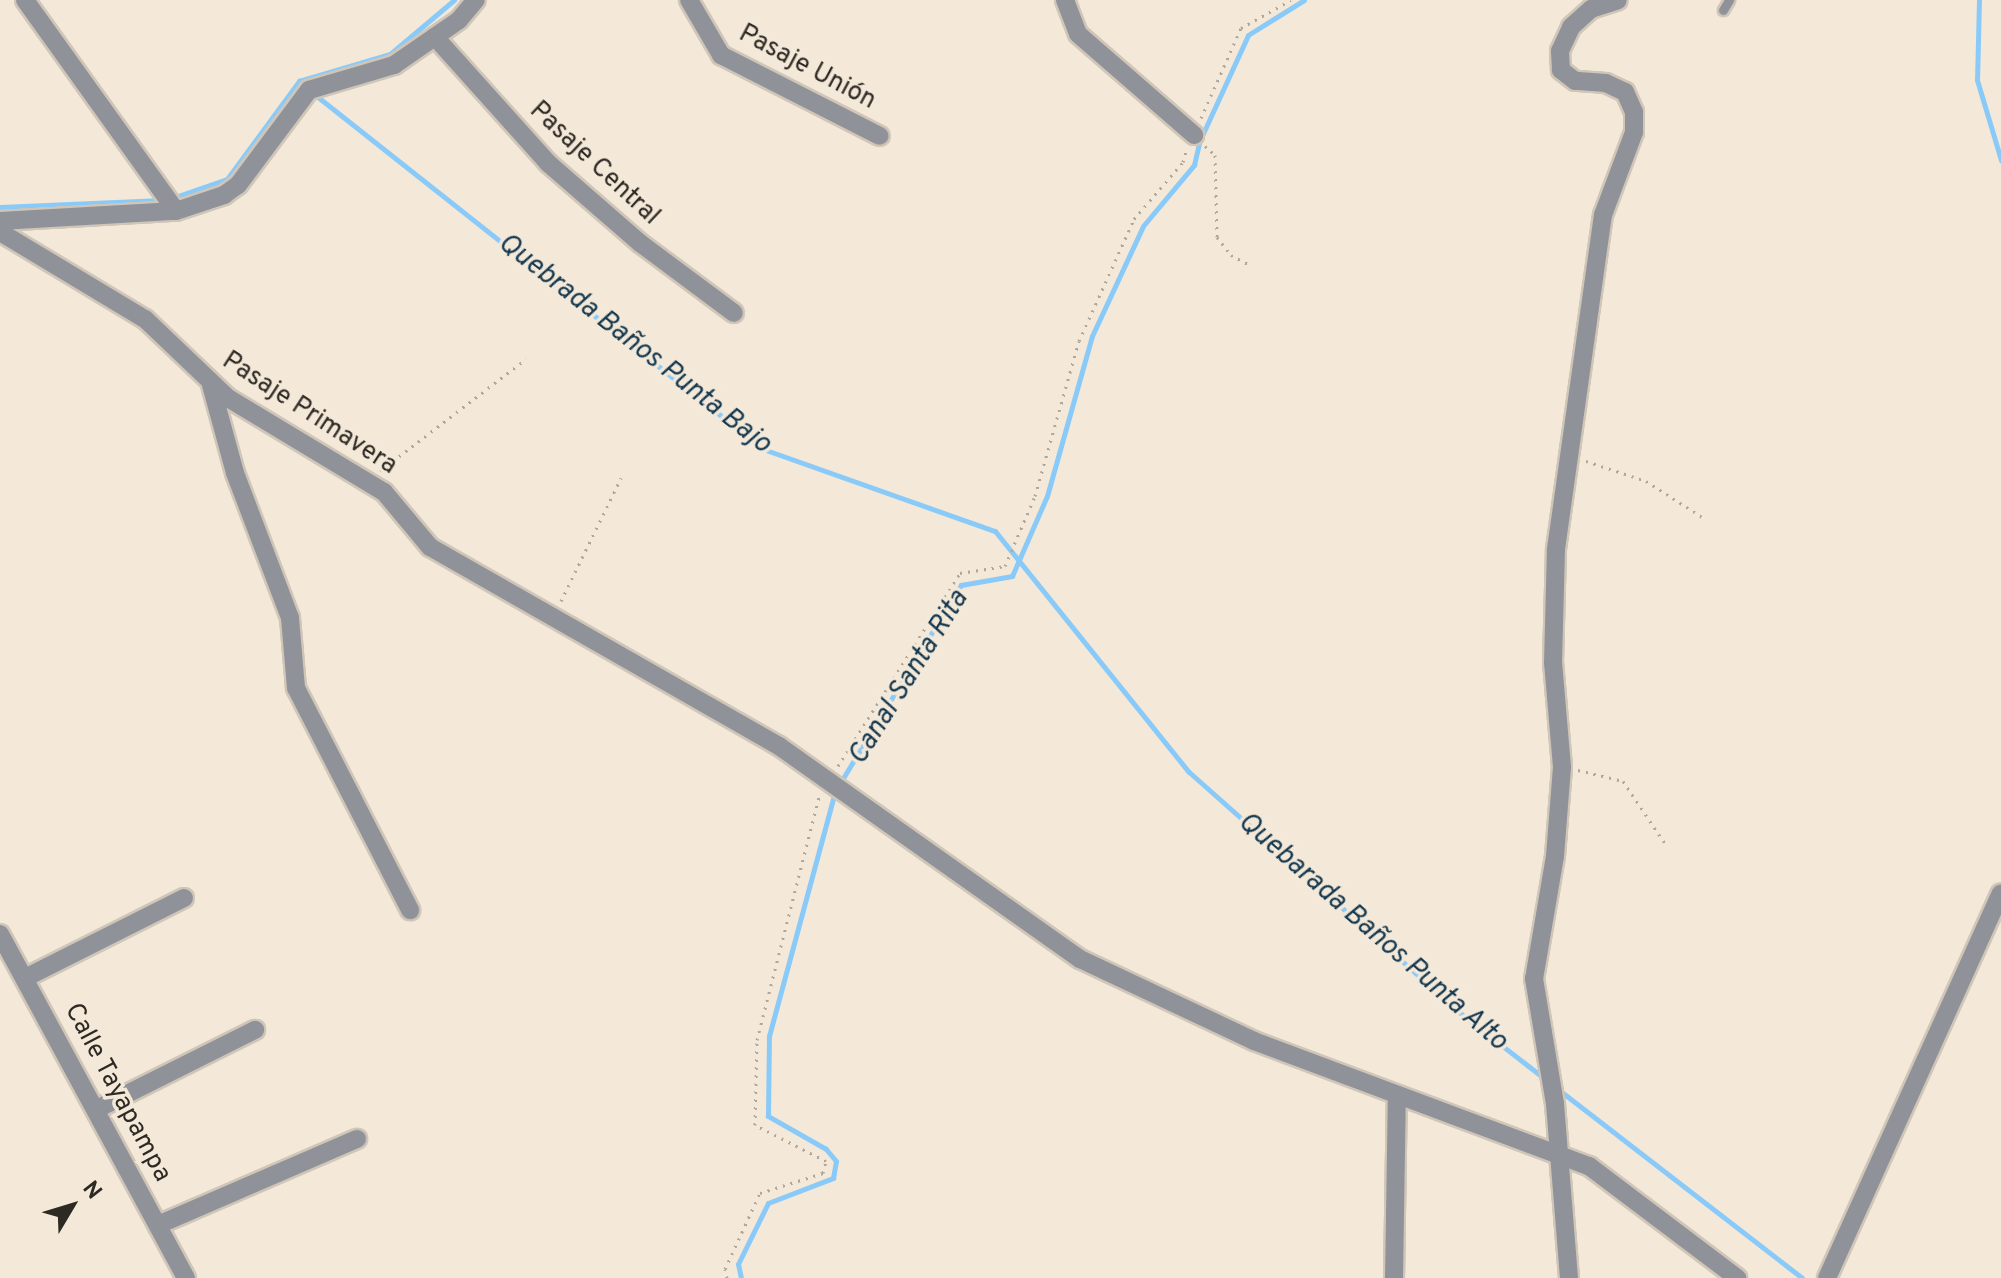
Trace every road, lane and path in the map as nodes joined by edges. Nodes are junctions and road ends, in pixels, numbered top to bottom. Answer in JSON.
{"nodes":[{"id":1,"x":25,"y":0,"type":"edge"},
{"id":2,"x":476,"y":0,"type":"edge"},
{"id":3,"x":689,"y":0,"type":"edge"},
{"id":4,"x":1065,"y":0,"type":"edge"},
{"id":5,"x":1291,"y":0,"type":"edge"},
{"id":6,"x":1618,"y":0,"type":"edge"},
{"id":7,"x":1729,"y":0,"type":"edge"},
{"id":8,"x":1723,"y":10,"type":"dead end"},
{"id":9,"x":435,"y":37,"type":"junction"},
{"id":10,"x":1194,"y":135,"type":"junction"},
{"id":11,"x":880,"y":136,"type":"dead end"},
{"id":12,"x":176,"y":211,"type":"junction"},
{"id":13,"x":0,"y":221,"type":"edge"},
{"id":14,"x":0,"y":232,"type":"edge"},
{"id":15,"x":1248,"y":264,"type":"dead end"},
{"id":16,"x":734,"y":313,"type":"dead end"},
{"id":17,"x":526,"y":359,"type":"dead end"},
{"id":18,"x":211,"y":385,"type":"junction"},
{"id":19,"x":1570,"y":456,"type":"junction"},
{"id":20,"x":621,"y":478,"type":"dead end"},
{"id":21,"x":368,"y":480,"type":"junction"},
{"id":22,"x":1702,"y":517,"type":"dead end"},
{"id":23,"x":554,"y":615,"type":"junction"},
{"id":24,"x":1562,"y":767,"type":"junction"},
{"id":25,"x":833,"y":783,"type":"junction"},
{"id":26,"x":1666,"y":845,"type":"dead end"},
{"id":27,"x":2001,"y":893,"type":"edge"},
{"id":28,"x":184,"y":898,"type":"dead end"},
{"id":29,"x":410,"y":910,"type":"dead end"},
{"id":30,"x":0,"y":934,"type":"edge"},
{"id":31,"x":25,"y":978,"type":"junction"},
{"id":32,"x":255,"y":1030,"type":"dead end"},
{"id":33,"x":1397,"y":1095,"type":"junction"},
{"id":34,"x":97,"y":1109,"type":"junction"},
{"id":35,"x":357,"y":1139,"type":"dead end"},
{"id":36,"x":1558,"y":1155,"type":"junction"},
{"id":37,"x":158,"y":1225,"type":"junction"},
{"id":38,"x":186,"y":1278,"type":"edge"},
{"id":39,"x":727,"y":1278,"type":"edge"},
{"id":40,"x":1394,"y":1278,"type":"edge"},
{"id":41,"x":1569,"y":1278,"type":"edge"},
{"id":42,"x":1737,"y":1278,"type":"edge"},
{"id":43,"x":1827,"y":1278,"type":"edge"}],
"edges":[{"from":1,"to":12,"type":"street"},
{"from":2,"to":9,"type":"street"},
{"from":3,"to":11,"type":"street","name":"Pasaje Unión"},
{"from":4,"to":10,"type":"street"},
{"from":5,"to":10,"type":"path"},
{"from":6,"to":19,"type":"street"},
{"from":7,"to":8,"type":"lane"},
{"from":9,"to":12,"type":"street"},
{"from":9,"to":16,"type":"street","name":"Pasaje Central"},
{"from":10,"to":15,"type":"path"},
{"from":10,"to":25,"type":"path"},
{"from":12,"to":13,"type":"street"},
{"from":14,"to":18,"type":"street","name":"Pasaje Primavera"},
{"from":17,"to":21,"type":"path"},
{"from":18,"to":21,"type":"street","name":"Pasaje Primavera"},
{"from":18,"to":29,"type":"street"},
{"from":19,"to":22,"type":"path"},
{"from":19,"to":24,"type":"street"},
{"from":20,"to":23,"type":"path"},
{"from":21,"to":23,"type":"street","name":"Pasaje Primavera"},
{"from":23,"to":25,"type":"street","name":"Pasaje Primavera"},
{"from":24,"to":26,"type":"path"},
{"from":24,"to":36,"type":"street"},
{"from":25,"to":33,"type":"street","name":"Pasaje Primavera"},
{"from":25,"to":39,"type":"path"},
{"from":27,"to":43,"type":"street"},
{"from":28,"to":31,"type":"street"},
{"from":30,"to":31,"type":"street","name":"Calle Tayapampa"},
{"from":31,"to":34,"type":"street","name":"Calle Tayapampa"},
{"from":32,"to":34,"type":"street"},
{"from":33,"to":36,"type":"street","name":"Pasaje Primavera"},
{"from":33,"to":40,"type":"street"},
{"from":34,"to":37,"type":"street","name":"Calle Tayapampa"},
{"from":35,"to":37,"type":"street"},
{"from":36,"to":41,"type":"street"},
{"from":36,"to":42,"type":"street","name":"Pasaje Primavera"},
{"from":37,"to":38,"type":"street","name":"Calle Tayapampa"}]}
